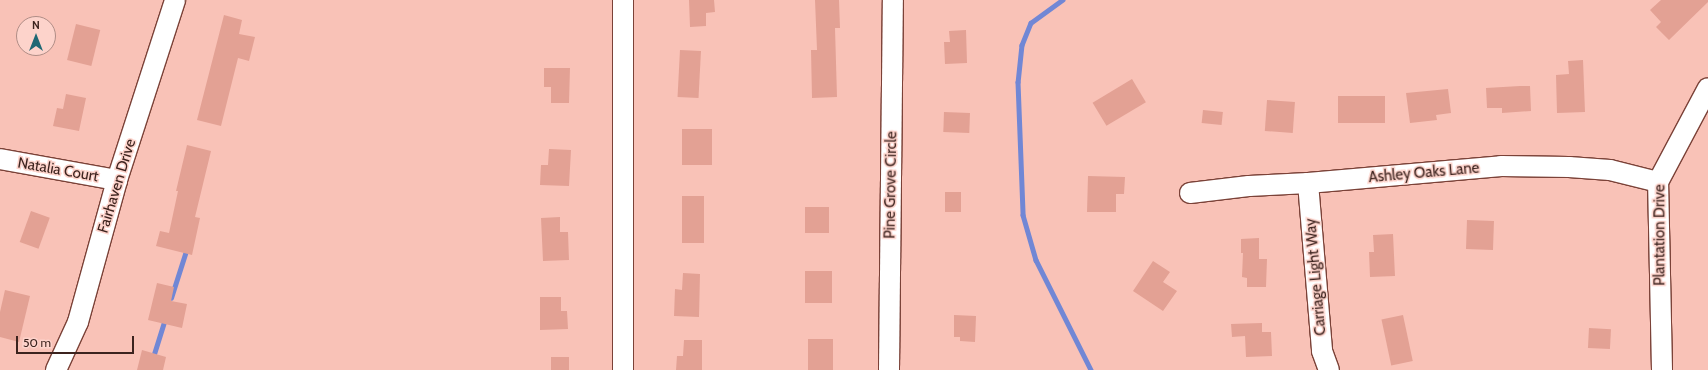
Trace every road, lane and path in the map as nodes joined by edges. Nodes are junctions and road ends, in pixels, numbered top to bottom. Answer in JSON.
{"nodes":[{"id":1,"x":176,"y":0,"type":"edge"},
{"id":2,"x":623,"y":0,"type":"edge"},
{"id":3,"x":893,"y":0,"type":"edge"},
{"id":4,"x":1708,"y":88,"type":"edge"},
{"id":5,"x":0,"y":159,"type":"edge"},
{"id":6,"x":116,"y":180,"type":"junction"},
{"id":7,"x":1658,"y":182,"type":"junction"},
{"id":8,"x":1308,"y":184,"type":"junction"},
{"id":9,"x":1190,"y":193,"type":"dead end"},
{"id":10,"x":56,"y":370,"type":"edge"},
{"id":11,"x":623,"y":370,"type":"edge"},
{"id":12,"x":889,"y":370,"type":"edge"},
{"id":13,"x":1329,"y":370,"type":"edge"},
{"id":14,"x":1662,"y":370,"type":"edge"}],
"edges":[{"from":1,"to":6,"type":"street","name":"Fairhaven Drive"},
{"from":2,"to":11,"type":"street"},
{"from":3,"to":12,"type":"street","name":"Pine Grove Circle"},
{"from":4,"to":7,"type":"street","name":"Plantation Drive"},
{"from":5,"to":6,"type":"street","name":"Natalia Court"},
{"from":6,"to":10,"type":"street","name":"Fairhaven Drive"},
{"from":7,"to":8,"type":"street","name":"Ashley Oaks Lane"},
{"from":7,"to":14,"type":"street","name":"Plantation Drive"},
{"from":8,"to":9,"type":"street","name":"Ashley Oaks Lane"},
{"from":8,"to":13,"type":"street","name":"Carriage Light Way"}]}
